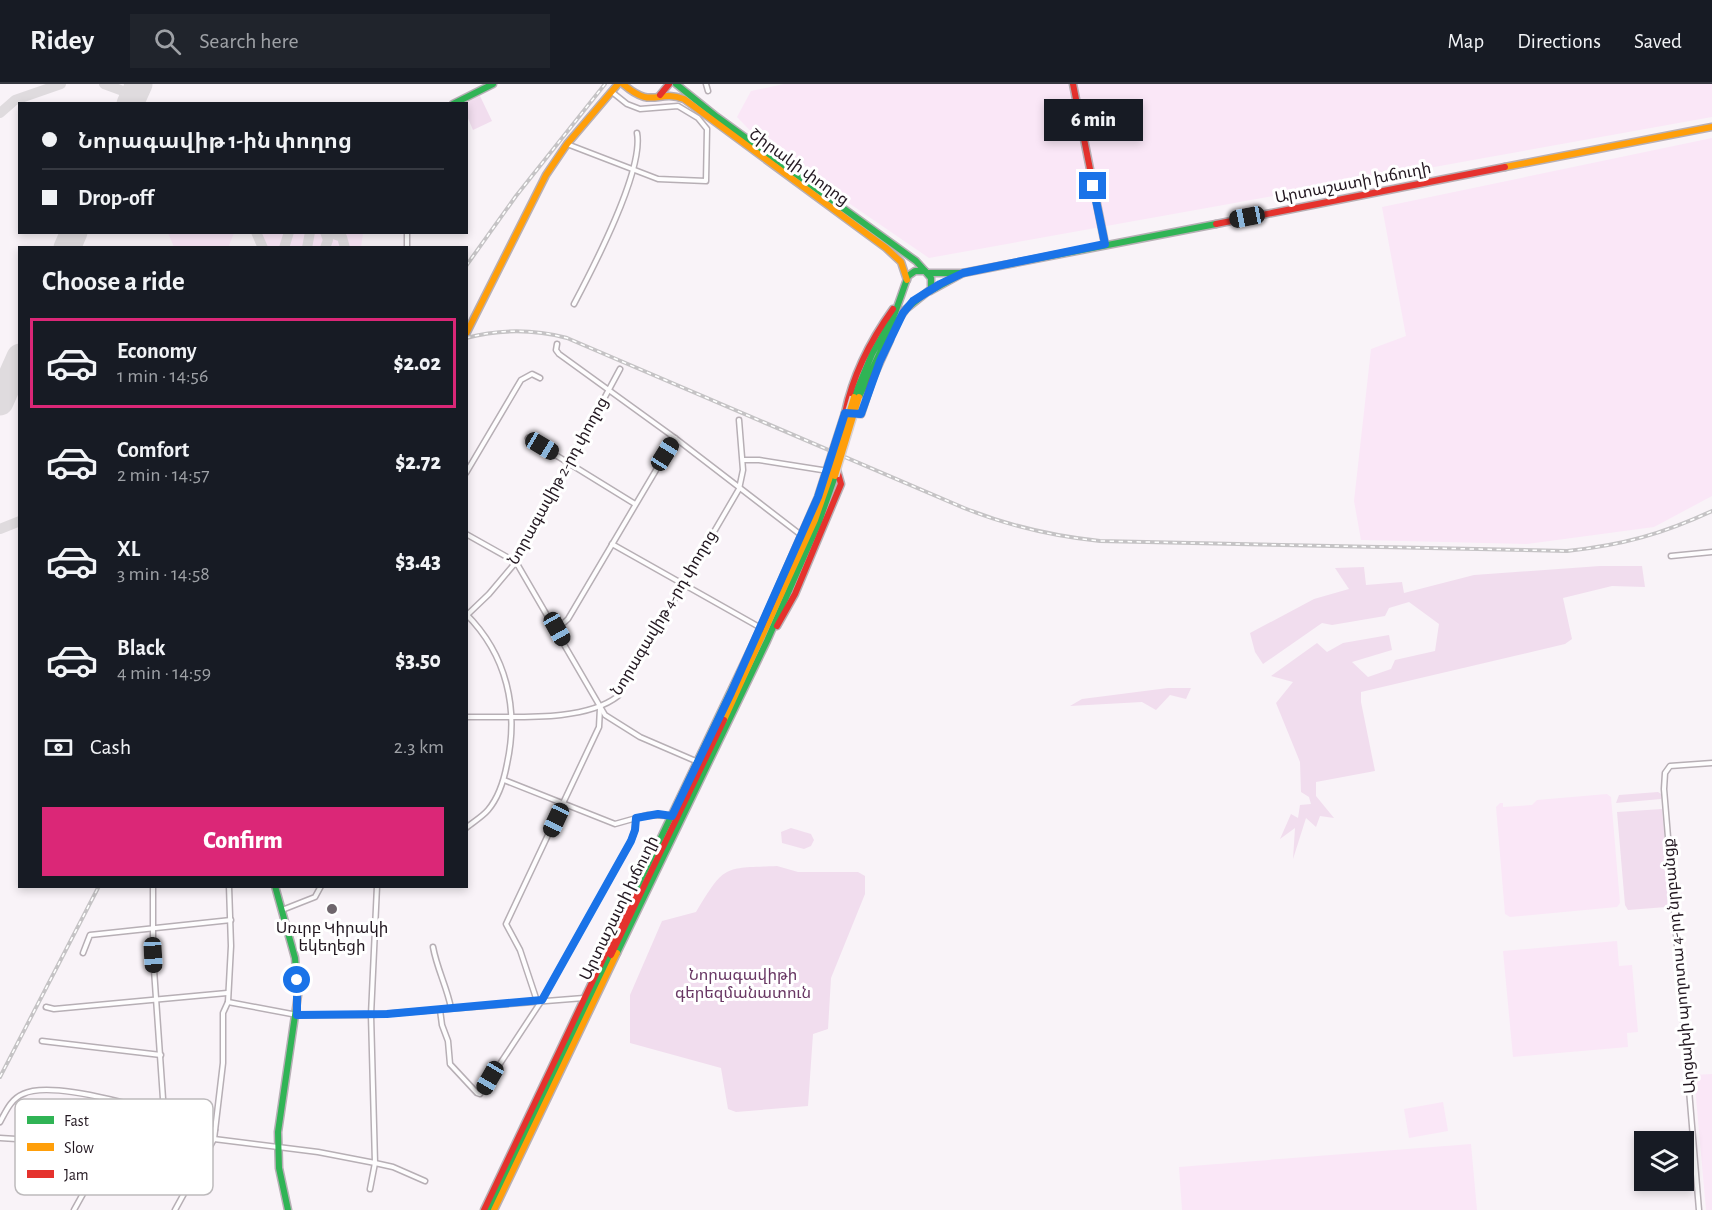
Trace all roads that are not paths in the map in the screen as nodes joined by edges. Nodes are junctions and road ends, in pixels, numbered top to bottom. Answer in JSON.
{"nodes":[{"id":1,"x":486,"y":84,"type":"edge"},
{"id":2,"x":493,"y":84,"type":"edge"},
{"id":3,"x":621,"y":84,"type":"edge"},
{"id":4,"x":669,"y":84,"type":"edge"},
{"id":5,"x":676,"y":84,"type":"edge"},
{"id":6,"x":706,"y":84,"type":"edge"},
{"id":7,"x":1073,"y":84,"type":"edge"},
{"id":8,"x":708,"y":91,"type":"dead end"},
{"id":9,"x":612,"y":92,"type":"junction"},
{"id":10,"x":660,"y":96,"type":"junction"},
{"id":11,"x":450,"y":102,"type":"edge"},
{"id":12,"x":457,"y":102,"type":"edge"},
{"id":13,"x":1712,"y":127,"type":"edge"},
{"id":14,"x":637,"y":133,"type":"dead end"},
{"id":15,"x":567,"y":144,"type":"junction"},
{"id":16,"x":634,"y":171,"type":"junction"},
{"id":17,"x":1105,"y":244,"type":"junction"},
{"id":18,"x":926,"y":272,"type":"junction"},
{"id":19,"x":963,"y":273,"type":"junction"},
{"id":20,"x":907,"y":282,"type":"junction"},
{"id":21,"x":926,"y":293,"type":"junction"},
{"id":22,"x":902,"y":299,"type":"junction"},
{"id":23,"x":574,"y":304,"type":"dead end"},
{"id":24,"x":903,"y":313,"type":"junction"},
{"id":25,"x":468,"y":330,"type":"edge"},
{"id":26,"x":557,"y":344,"type":"dead end"},
{"id":27,"x":620,"y":369,"type":"dead end"},
{"id":28,"x":540,"y":378,"type":"dead end"},
{"id":29,"x":610,"y":389,"type":"junction"},
{"id":30,"x":856,"y":397,"type":"junction"},
{"id":31,"x":845,"y":413,"type":"junction"},
{"id":32,"x":739,"y":420,"type":"dead end"},
{"id":33,"x":528,"y":438,"type":"dead end"},
{"id":34,"x":675,"y":438,"type":"junction"},
{"id":35,"x":743,"y":460,"type":"junction"},
{"id":36,"x":571,"y":463,"type":"junction"},
{"id":37,"x":829,"y":466,"type":"junction"},
{"id":38,"x":468,"y":469,"type":"edge"},
{"id":39,"x":822,"y":470,"type":"dead end"},
{"id":40,"x":833,"y":475,"type":"junction"},
{"id":41,"x":739,"y":489,"type":"junction"},
{"id":42,"x":635,"y":504,"type":"junction"},
{"id":43,"x":468,"y":535,"type":"edge"},
{"id":44,"x":802,"y":535,"type":"junction"},
{"id":45,"x":612,"y":544,"type":"junction"},
{"id":46,"x":1712,"y":552,"type":"edge"},
{"id":47,"x":1671,"y":556,"type":"dead end"},
{"id":48,"x":516,"y":562,"type":"junction"},
{"id":49,"x":682,"y":584,"type":"junction"},
{"id":50,"x":468,"y":614,"type":"edge"},
{"id":51,"x":468,"y":616,"type":"edge"},
{"id":52,"x":761,"y":628,"type":"junction"},
{"id":53,"x":557,"y":629,"type":"junction"},
{"id":54,"x":767,"y":641,"type":"junction"},
{"id":55,"x":600,"y":707,"type":"junction"},
{"id":56,"x":513,"y":716,"type":"junction"},
{"id":57,"x":468,"y":717,"type":"edge"},
{"id":58,"x":698,"y":762,"type":"junction"},
{"id":59,"x":1712,"y":763,"type":"edge"},
{"id":60,"x":504,"y":780,"type":"junction"},
{"id":61,"x":564,"y":803,"type":"junction"},
{"id":62,"x":672,"y":816,"type":"junction"},
{"id":63,"x":636,"y":818,"type":"junction"},
{"id":64,"x":468,"y":826,"type":"edge"},
{"id":65,"x":153,"y":888,"type":"edge"},
{"id":66,"x":229,"y":888,"type":"edge"},
{"id":67,"x":276,"y":888,"type":"edge"},
{"id":68,"x":320,"y":888,"type":"edge"},
{"id":69,"x":377,"y":888,"type":"edge"},
{"id":70,"x":282,"y":910,"type":"junction"},
{"id":71,"x":231,"y":920,"type":"junction"},
{"id":72,"x":152,"y":929,"type":"junction"},
{"id":73,"x":433,"y":947,"type":"dead end"},
{"id":74,"x":83,"y":953,"type":"dead end"},
{"id":75,"x":226,"y":993,"type":"junction"},
{"id":76,"x":585,"y":998,"type":"junction"},
{"id":77,"x":539,"y":1000,"type":"junction"},
{"id":78,"x":156,"y":1001,"type":"junction"},
{"id":79,"x":228,"y":1002,"type":"junction"},
{"id":80,"x":46,"y":1007,"type":"dead end"},
{"id":81,"x":451,"y":1008,"type":"junction"},
{"id":82,"x":440,"y":1010,"type":"junction"},
{"id":83,"x":371,"y":1014,"type":"junction"},
{"id":84,"x":297,"y":1015,"type":"junction"},
{"id":85,"x":42,"y":1041,"type":"dead end"},
{"id":86,"x":161,"y":1055,"type":"junction"},
{"id":87,"x":103,"y":1099,"type":"edge"},
{"id":88,"x":163,"y":1099,"type":"edge"},
{"id":89,"x":0,"y":1122,"type":"edge"},
{"id":90,"x":214,"y":1130,"type":"joint"},
{"id":91,"x":0,"y":1138,"type":"edge"},
{"id":92,"x":15,"y":1139,"type":"edge"},
{"id":93,"x":214,"y":1139,"type":"joint"},
{"id":94,"x":278,"y":1148,"type":"junction"},
{"id":95,"x":375,"y":1163,"type":"junction"},
{"id":96,"x":425,"y":1181,"type":"dead end"},
{"id":97,"x":370,"y":1189,"type":"dead end"},
{"id":98,"x":82,"y":1195,"type":"edge"},
{"id":99,"x":182,"y":1195,"type":"edge"},
{"id":100,"x":74,"y":1210,"type":"edge"},
{"id":101,"x":175,"y":1210,"type":"edge"},
{"id":102,"x":288,"y":1210,"type":"edge"},
{"id":103,"x":484,"y":1210,"type":"edge"},
{"id":104,"x":489,"y":1210,"type":"edge"},
{"id":105,"x":494,"y":1210,"type":"edge"},
{"id":106,"x":1699,"y":1210,"type":"edge"}],
"edges":[{"from":1,"to":11,"type":"main road"},
{"from":2,"to":12,"type":"main road"},
{"from":3,"to":9,"type":"main road"},
{"from":3,"to":10,"type":"main road","name":"Շիրակի փողոց"},
{"from":4,"to":10,"type":"main road"},
{"from":5,"to":18,"type":"main road","name":"Շիրակի փողոց"},
{"from":6,"to":8,"type":"street"},
{"from":7,"to":17,"type":"main road"},
{"from":9,"to":15,"type":"main road"},
{"from":9,"to":16,"type":"street"},
{"from":10,"to":20,"type":"main road","name":"Շիրակի փողոց"},
{"from":13,"to":17,"type":"main road","name":"Արտաշատի խճուղի"},
{"from":14,"to":16,"type":"street"},
{"from":15,"to":16,"type":"street"},
{"from":15,"to":25,"type":"main road"},
{"from":16,"to":23,"type":"street"},
{"from":17,"to":19,"type":"main road","name":"Արտաշատի խճուղի"},
{"from":18,"to":19,"type":"main road","name":"Արտաշատի խճուղի"},
{"from":18,"to":20,"type":"main road","name":"Արտաշատի խճուղի"},
{"from":18,"to":21,"type":"main road"},
{"from":19,"to":21,"type":"main road","name":"Արտաշատի խճուղի"},
{"from":20,"to":21,"type":"main road"},
{"from":20,"to":22,"type":"main road","name":"Արտաշատի խճուղի"},
{"from":21,"to":24,"type":"main road","name":"Արտաշատի խճուղի"},
{"from":22,"to":30,"type":"main road","name":"Արտաշատի խճուղի"},
{"from":22,"to":31,"type":"main road","name":"Արտաշատի խճուղի"},
{"from":24,"to":30,"type":"main road","name":"Արտաշատի խճուղի"},
{"from":24,"to":31,"type":"main road"},
{"from":26,"to":29,"type":"street"},
{"from":27,"to":29,"type":"street","name":"Նորագավիթ 2-րդ փողոց"},
{"from":28,"to":38,"type":"street"},
{"from":29,"to":34,"type":"street"},
{"from":29,"to":36,"type":"street","name":"Նորագավիթ 2-րդ փողոց"},
{"from":30,"to":40,"type":"main road","name":"Արտաշատի խճուղի","bridge":true},
{"from":31,"to":37,"type":"main road","name":"Արտաշատի խճուղի"},
{"from":32,"to":35,"type":"street","name":"Նորագավիթ 4-րդ փողոց"},
{"from":33,"to":36,"type":"street"},
{"from":34,"to":41,"type":"street"},
{"from":34,"to":42,"type":"street"},
{"from":35,"to":39,"type":"street"},
{"from":35,"to":41,"type":"street","name":"Նորագավիթ 4-րդ փողոց"},
{"from":36,"to":42,"type":"street"},
{"from":36,"to":48,"type":"street","name":"Նորագավիթ 2-րդ փողոց"},
{"from":37,"to":44,"type":"main road","name":"Արտաշատի խճուղի"},
{"from":37,"to":54,"type":"main road"},
{"from":40,"to":54,"type":"main road","name":"Արտաշատի խճուղի"},
{"from":40,"to":104,"type":"main road","name":"Արտաշատի խճուղի"},
{"from":41,"to":44,"type":"street"},
{"from":41,"to":49,"type":"street","name":"Նորագավիթ 4-րդ փողոց"},
{"from":42,"to":45,"type":"street"},
{"from":43,"to":48,"type":"street"},
{"from":44,"to":52,"type":"main road","name":"Արտաշատի խճուղի"},
{"from":45,"to":49,"type":"street"},
{"from":45,"to":53,"type":"street"},
{"from":46,"to":47,"type":"street"},
{"from":48,"to":50,"type":"street","name":"Նորագավիթ 2-րդ փողոց"},
{"from":48,"to":53,"type":"street"},
{"from":49,"to":52,"type":"street"},
{"from":49,"to":55,"type":"street","name":"Նորագավիթ 4-րդ փողոց"},
{"from":51,"to":56,"type":"street"},
{"from":52,"to":58,"type":"main road","name":"Արտաշատի խճուղի"},
{"from":53,"to":55,"type":"street"},
{"from":54,"to":105,"type":"main road","name":"Արտաշատի խճուղի"},
{"from":55,"to":56,"type":"street","name":"Նորագավիթ 4-րդ փողոց"},
{"from":55,"to":58,"type":"street"},
{"from":55,"to":61,"type":"street"},
{"from":56,"to":57,"type":"street","name":"Նորագավիթ 4-րդ փողոց"},
{"from":56,"to":60,"type":"street"},
{"from":58,"to":62,"type":"main road","name":"Արտաշատի խճուղի"},
{"from":59,"to":106,"type":"street","name":"Արցախի պողոտա 4-րդ նրբանցք"},
{"from":60,"to":61,"type":"street"},
{"from":60,"to":64,"type":"street"},
{"from":61,"to":63,"type":"street"},
{"from":61,"to":77,"type":"street"},
{"from":62,"to":63,"type":"street"},
{"from":62,"to":76,"type":"main road","name":"Արտաշատի խճուղի"},
{"from":63,"to":77,"type":"street"},
{"from":65,"to":72,"type":"street"},
{"from":66,"to":71,"type":"street"},
{"from":67,"to":70,"type":"main road"},
{"from":68,"to":70,"type":"street"},
{"from":69,"to":83,"type":"street"},
{"from":70,"to":84,"type":"main road"},
{"from":71,"to":72,"type":"street"},
{"from":71,"to":75,"type":"street"},
{"from":72,"to":74,"type":"street"},
{"from":72,"to":78,"type":"street"},
{"from":73,"to":81,"type":"street"},
{"from":75,"to":78,"type":"street"},
{"from":75,"to":79,"type":"street"},
{"from":76,"to":77,"type":"street"},
{"from":76,"to":103,"type":"main road","name":"Արտաշատի խճուղի"},
{"from":77,"to":81,"type":"street"},
{"from":77,"to":82,"type":"street"},
{"from":78,"to":80,"type":"street"},
{"from":78,"to":86,"type":"street"},
{"from":79,"to":84,"type":"street"},
{"from":79,"to":90,"type":"street"},
{"from":81,"to":82,"type":"street"},
{"from":82,"to":83,"type":"street"},
{"from":83,"to":84,"type":"street"},
{"from":83,"to":95,"type":"street"},
{"from":84,"to":94,"type":"main road"},
{"from":85,"to":86,"type":"street"},
{"from":86,"to":88,"type":"street"},
{"from":87,"to":89,"type":"street"},
{"from":90,"to":93,"type":"street"},
{"from":91,"to":92,"type":"street"},
{"from":93,"to":94,"type":"street"},
{"from":94,"to":95,"type":"street"},
{"from":94,"to":102,"type":"main road"},
{"from":95,"to":96,"type":"street"},
{"from":95,"to":97,"type":"street"},
{"from":98,"to":100,"type":"street"},
{"from":99,"to":101,"type":"street"}]}
